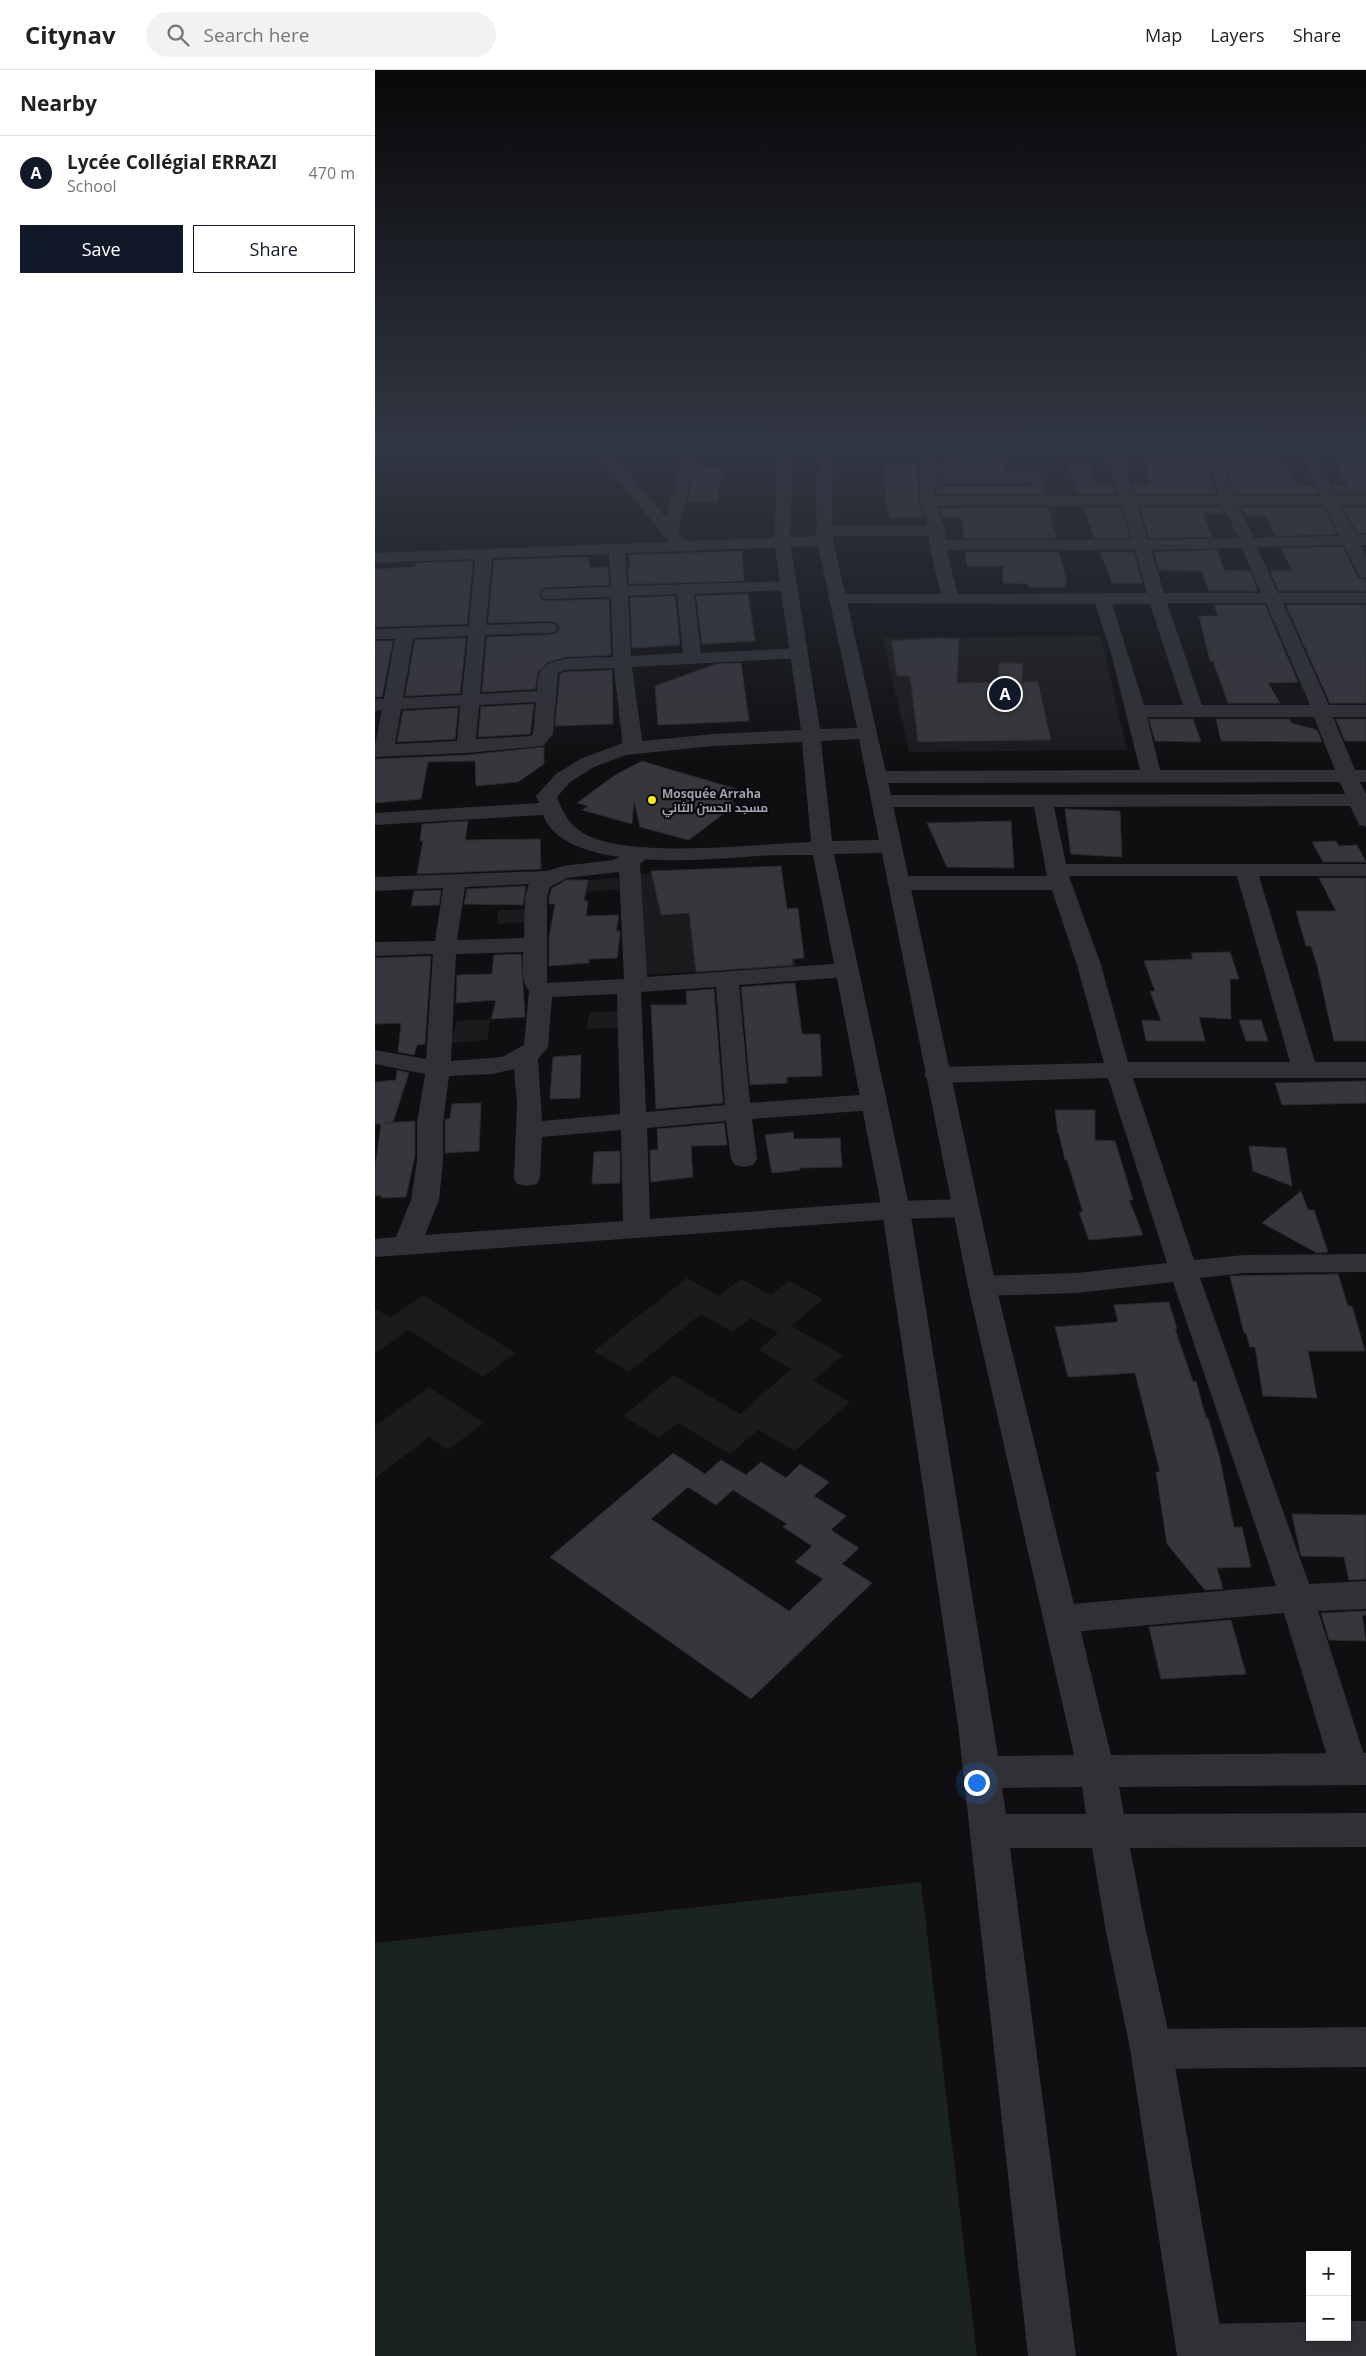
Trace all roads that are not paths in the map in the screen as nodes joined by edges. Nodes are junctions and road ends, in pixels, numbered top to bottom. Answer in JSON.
{"nodes":[{"id":1,"x":535,"y":552,"type":"edge"},
{"id":2,"x":617,"y":552,"type":"edge"},
{"id":3,"x":783,"y":552,"type":"edge"},
{"id":4,"x":827,"y":552,"type":"edge"},
{"id":5,"x":940,"y":552,"type":"edge"},
{"id":6,"x":1143,"y":552,"type":"edge"},
{"id":7,"x":1252,"y":552,"type":"edge"},
{"id":8,"x":1354,"y":552,"type":"edge"},
{"id":9,"x":484,"y":554,"type":"junction"},
{"id":10,"x":375,"y":558,"type":"edge"},
{"id":11,"x":1366,"y":573,"type":"edge"},
{"id":12,"x":788,"y":585,"type":"junction"},
{"id":13,"x":685,"y":589,"type":"junction"},
{"id":14,"x":619,"y":591,"type":"junction"},
{"id":15,"x":1102,"y":598,"type":"junction"},
{"id":16,"x":1157,"y":598,"type":"junction"},
{"id":17,"x":1273,"y":598,"type":"junction"},
{"id":18,"x":1366,"y":598,"type":"edge"},
{"id":19,"x":837,"y":599,"type":"junction"},
{"id":20,"x":951,"y":599,"type":"junction"},
{"id":21,"x":477,"y":630,"type":"junction"},
{"id":22,"x":405,"y":632,"type":"junction"},
{"id":23,"x":375,"y":634,"type":"edge"},
{"id":24,"x":549,"y":640,"type":"junction"},
{"id":25,"x":799,"y":653,"type":"junction"},
{"id":26,"x":693,"y":658,"type":"junction"},
{"id":27,"x":622,"y":662,"type":"junction"},
{"id":28,"x":550,"y":670,"type":"junction"},
{"id":29,"x":545,"y":696,"type":"junction"},
{"id":30,"x":470,"y":700,"type":"junction"},
{"id":31,"x":383,"y":704,"type":"edge"},
{"id":32,"x":1136,"y":711,"type":"junction"},
{"id":33,"x":1194,"y":711,"type":"junction"},
{"id":34,"x":1322,"y":711,"type":"junction"},
{"id":35,"x":1366,"y":711,"type":"edge"},
{"id":36,"x":867,"y":733,"type":"junction"},
{"id":37,"x":811,"y":736,"type":"junction"},
{"id":38,"x":466,"y":747,"type":"junction"},
{"id":39,"x":633,"y":747,"type":"junction"},
{"id":40,"x":379,"y":751,"type":"edge"},
{"id":41,"x":1151,"y":776,"type":"junction"},
{"id":42,"x":1358,"y":776,"type":"edge"},
{"id":43,"x":879,"y":789,"type":"junction"},
{"id":44,"x":1362,"y":800,"type":"edge"},
{"id":45,"x":1043,"y":801,"type":"junction"},
{"id":46,"x":546,"y":803,"type":"junction"},
{"id":47,"x":375,"y":807,"type":"edge"},
{"id":48,"x":375,"y":819,"type":"edge"},
{"id":49,"x":1366,"y":821,"type":"edge"},
{"id":50,"x":890,"y":846,"type":"junction"},
{"id":51,"x":822,"y":848,"type":"junction"},
{"id":52,"x":635,"y":858,"type":"junction"},
{"id":53,"x":1246,"y":870,"type":"junction"},
{"id":54,"x":1366,"y":870,"type":"edge"},
{"id":55,"x":1058,"y":876,"type":"junction"},
{"id":56,"x":550,"y":877,"type":"junction"},
{"id":57,"x":455,"y":881,"type":"junction"},
{"id":58,"x":898,"y":883,"type":"junction"},
{"id":59,"x":375,"y":884,"type":"edge"},
{"id":60,"x":535,"y":945,"type":"junction"},
{"id":61,"x":445,"y":947,"type":"junction"},
{"id":62,"x":375,"y":949,"type":"edge"},
{"id":63,"x":847,"y":970,"type":"junction"},
{"id":64,"x":727,"y":979,"type":"junction"},
{"id":65,"x":633,"y":985,"type":"junction"},
{"id":66,"x":541,"y":990,"type":"junction"},
{"id":67,"x":375,"y":1057,"type":"edge"},
{"id":68,"x":526,"y":1058,"type":"junction"},
{"id":69,"x":438,"y":1068,"type":"junction"},
{"id":70,"x":1118,"y":1070,"type":"junction"},
{"id":71,"x":1305,"y":1070,"type":"junction"},
{"id":72,"x":1366,"y":1070,"type":"edge"},
{"id":73,"x":937,"y":1075,"type":"junction"},
{"id":74,"x":873,"y":1102,"type":"junction"},
{"id":75,"x":738,"y":1112,"type":"junction"},
{"id":76,"x":634,"y":1122,"type":"junction"},
{"id":77,"x":529,"y":1130,"type":"junction"},
{"id":78,"x":744,"y":1160,"type":"dead end"},
{"id":79,"x":527,"y":1178,"type":"dead end"},
{"id":80,"x":965,"y":1208,"type":"junction"},
{"id":81,"x":896,"y":1210,"type":"junction"},
{"id":82,"x":637,"y":1229,"type":"junction"},
{"id":83,"x":407,"y":1246,"type":"junction"},
{"id":84,"x":375,"y":1248,"type":"edge"},
{"id":85,"x":1366,"y":1263,"type":"edge"},
{"id":86,"x":1183,"y":1270,"type":"junction"},
{"id":87,"x":981,"y":1286,"type":"junction"},
{"id":88,"x":1366,"y":1596,"type":"edge"},
{"id":89,"x":1297,"y":1598,"type":"junction"},
{"id":90,"x":1061,"y":1619,"type":"junction"},
{"id":91,"x":1358,"y":1769,"type":"edge"},
{"id":92,"x":1097,"y":1771,"type":"junction"},
{"id":93,"x":983,"y":1772,"type":"junction"},
{"id":94,"x":1366,"y":1830,"type":"edge"},
{"id":95,"x":990,"y":1831,"type":"junction"},
{"id":96,"x":1107,"y":1831,"type":"junction"},
{"id":97,"x":1366,"y":2047,"type":"edge"},
{"id":98,"x":1151,"y":2049,"type":"junction"},
{"id":99,"x":1366,"y":2344,"type":"edge"},
{"id":100,"x":1201,"y":2352,"type":"edge"},
{"id":101,"x":1052,"y":2356,"type":"edge"}],
"edges":[{"from":1,"to":9,"type":"street"},
{"from":2,"to":14,"type":"street"},
{"from":3,"to":12,"type":"street"},
{"from":4,"to":19,"type":"street"},
{"from":5,"to":20,"type":"street"},
{"from":6,"to":16,"type":"street"},
{"from":7,"to":17,"type":"street"},
{"from":8,"to":11,"type":"street"},
{"from":9,"to":10,"type":"street"},
{"from":9,"to":21,"type":"street"},
{"from":12,"to":13,"type":"street"},
{"from":12,"to":25,"type":"street"},
{"from":13,"to":14,"type":"street"},
{"from":13,"to":26,"type":"street"},
{"from":14,"to":24,"type":"street"},
{"from":14,"to":27,"type":"street"},
{"from":15,"to":16,"type":"street"},
{"from":15,"to":20,"type":"street"},
{"from":15,"to":32,"type":"street"},
{"from":16,"to":17,"type":"street"},
{"from":16,"to":33,"type":"street"},
{"from":17,"to":18,"type":"street"},
{"from":17,"to":34,"type":"street"},
{"from":19,"to":20,"type":"street"},
{"from":19,"to":36,"type":"street"},
{"from":21,"to":22,"type":"street"},
{"from":21,"to":24,"type":"street"},
{"from":21,"to":30,"type":"street"},
{"from":22,"to":23,"type":"street"},
{"from":22,"to":31,"type":"street"},
{"from":24,"to":28,"type":"street"},
{"from":25,"to":26,"type":"street"},
{"from":25,"to":37,"type":"street"},
{"from":26,"to":27,"type":"street"},
{"from":27,"to":28,"type":"street"},
{"from":27,"to":39,"type":"street"},
{"from":28,"to":29,"type":"street"},
{"from":29,"to":30,"type":"street"},
{"from":29,"to":38,"type":"street"},
{"from":30,"to":31,"type":"street"},
{"from":30,"to":38,"type":"street"},
{"from":31,"to":40,"type":"street"},
{"from":32,"to":33,"type":"street"},
{"from":32,"to":41,"type":"street"},
{"from":33,"to":34,"type":"street"},
{"from":34,"to":35,"type":"street"},
{"from":34,"to":42,"type":"street"},
{"from":36,"to":37,"type":"street"},
{"from":36,"to":43,"type":"street"},
{"from":37,"to":39,"type":"street"},
{"from":37,"to":51,"type":"street"},
{"from":38,"to":40,"type":"street"},
{"from":39,"to":46,"type":"street"},
{"from":41,"to":42,"type":"street"},
{"from":41,"to":43,"type":"street"},
{"from":42,"to":44,"type":"street"},
{"from":43,"to":45,"type":"street"},
{"from":43,"to":50,"type":"street"},
{"from":44,"to":45,"type":"street"},
{"from":44,"to":49,"type":"street"},
{"from":45,"to":55,"type":"street"},
{"from":46,"to":47,"type":"street"},
{"from":46,"to":48,"type":"street"},
{"from":46,"to":52,"type":"street"},
{"from":50,"to":51,"type":"street"},
{"from":50,"to":58,"type":"street"},
{"from":51,"to":52,"type":"street"},
{"from":51,"to":63,"type":"street"},
{"from":52,"to":56,"type":"street"},
{"from":52,"to":65,"type":"street"},
{"from":53,"to":54,"type":"street"},
{"from":53,"to":55,"type":"street"},
{"from":53,"to":71,"type":"street"},
{"from":55,"to":58,"type":"street"},
{"from":55,"to":70,"type":"street"},
{"from":56,"to":57,"type":"street"},
{"from":56,"to":60,"type":"street"},
{"from":57,"to":59,"type":"street"},
{"from":57,"to":61,"type":"street"},
{"from":58,"to":73,"type":"street"},
{"from":60,"to":61,"type":"street"},
{"from":60,"to":66,"type":"street"},
{"from":61,"to":62,"type":"street"},
{"from":61,"to":69,"type":"street"},
{"from":63,"to":64,"type":"street"},
{"from":63,"to":74,"type":"street"},
{"from":64,"to":65,"type":"street"},
{"from":64,"to":75,"type":"street"},
{"from":65,"to":66,"type":"street"},
{"from":65,"to":76,"type":"street"},
{"from":66,"to":68,"type":"street"},
{"from":67,"to":69,"type":"street"},
{"from":68,"to":69,"type":"street"},
{"from":68,"to":77,"type":"street"},
{"from":69,"to":83,"type":"street"},
{"from":70,"to":71,"type":"street"},
{"from":70,"to":73,"type":"street"},
{"from":70,"to":86,"type":"street"},
{"from":71,"to":72,"type":"street"},
{"from":73,"to":80,"type":"street"},
{"from":74,"to":75,"type":"street"},
{"from":74,"to":81,"type":"street"},
{"from":75,"to":76,"type":"street"},
{"from":75,"to":78,"type":"street"},
{"from":76,"to":77,"type":"street"},
{"from":76,"to":82,"type":"street"},
{"from":77,"to":79,"type":"street"},
{"from":80,"to":81,"type":"street"},
{"from":80,"to":87,"type":"street"},
{"from":81,"to":82,"type":"street"},
{"from":81,"to":93,"type":"street"},
{"from":82,"to":83,"type":"street"},
{"from":83,"to":84,"type":"street"},
{"from":85,"to":86,"type":"street"},
{"from":86,"to":87,"type":"street"},
{"from":86,"to":89,"type":"street"},
{"from":87,"to":90,"type":"street"},
{"from":88,"to":89,"type":"street"},
{"from":89,"to":90,"type":"street"},
{"from":89,"to":91,"type":"street"},
{"from":90,"to":92,"type":"street"},
{"from":91,"to":92,"type":"street"},
{"from":92,"to":93,"type":"street"},
{"from":92,"to":96,"type":"street"},
{"from":93,"to":95,"type":"street"},
{"from":94,"to":96,"type":"street"},
{"from":95,"to":96,"type":"street"},
{"from":95,"to":101,"type":"street"},
{"from":96,"to":98,"type":"street"},
{"from":97,"to":98,"type":"street"},
{"from":98,"to":100,"type":"street"},
{"from":99,"to":100,"type":"street"}]}
